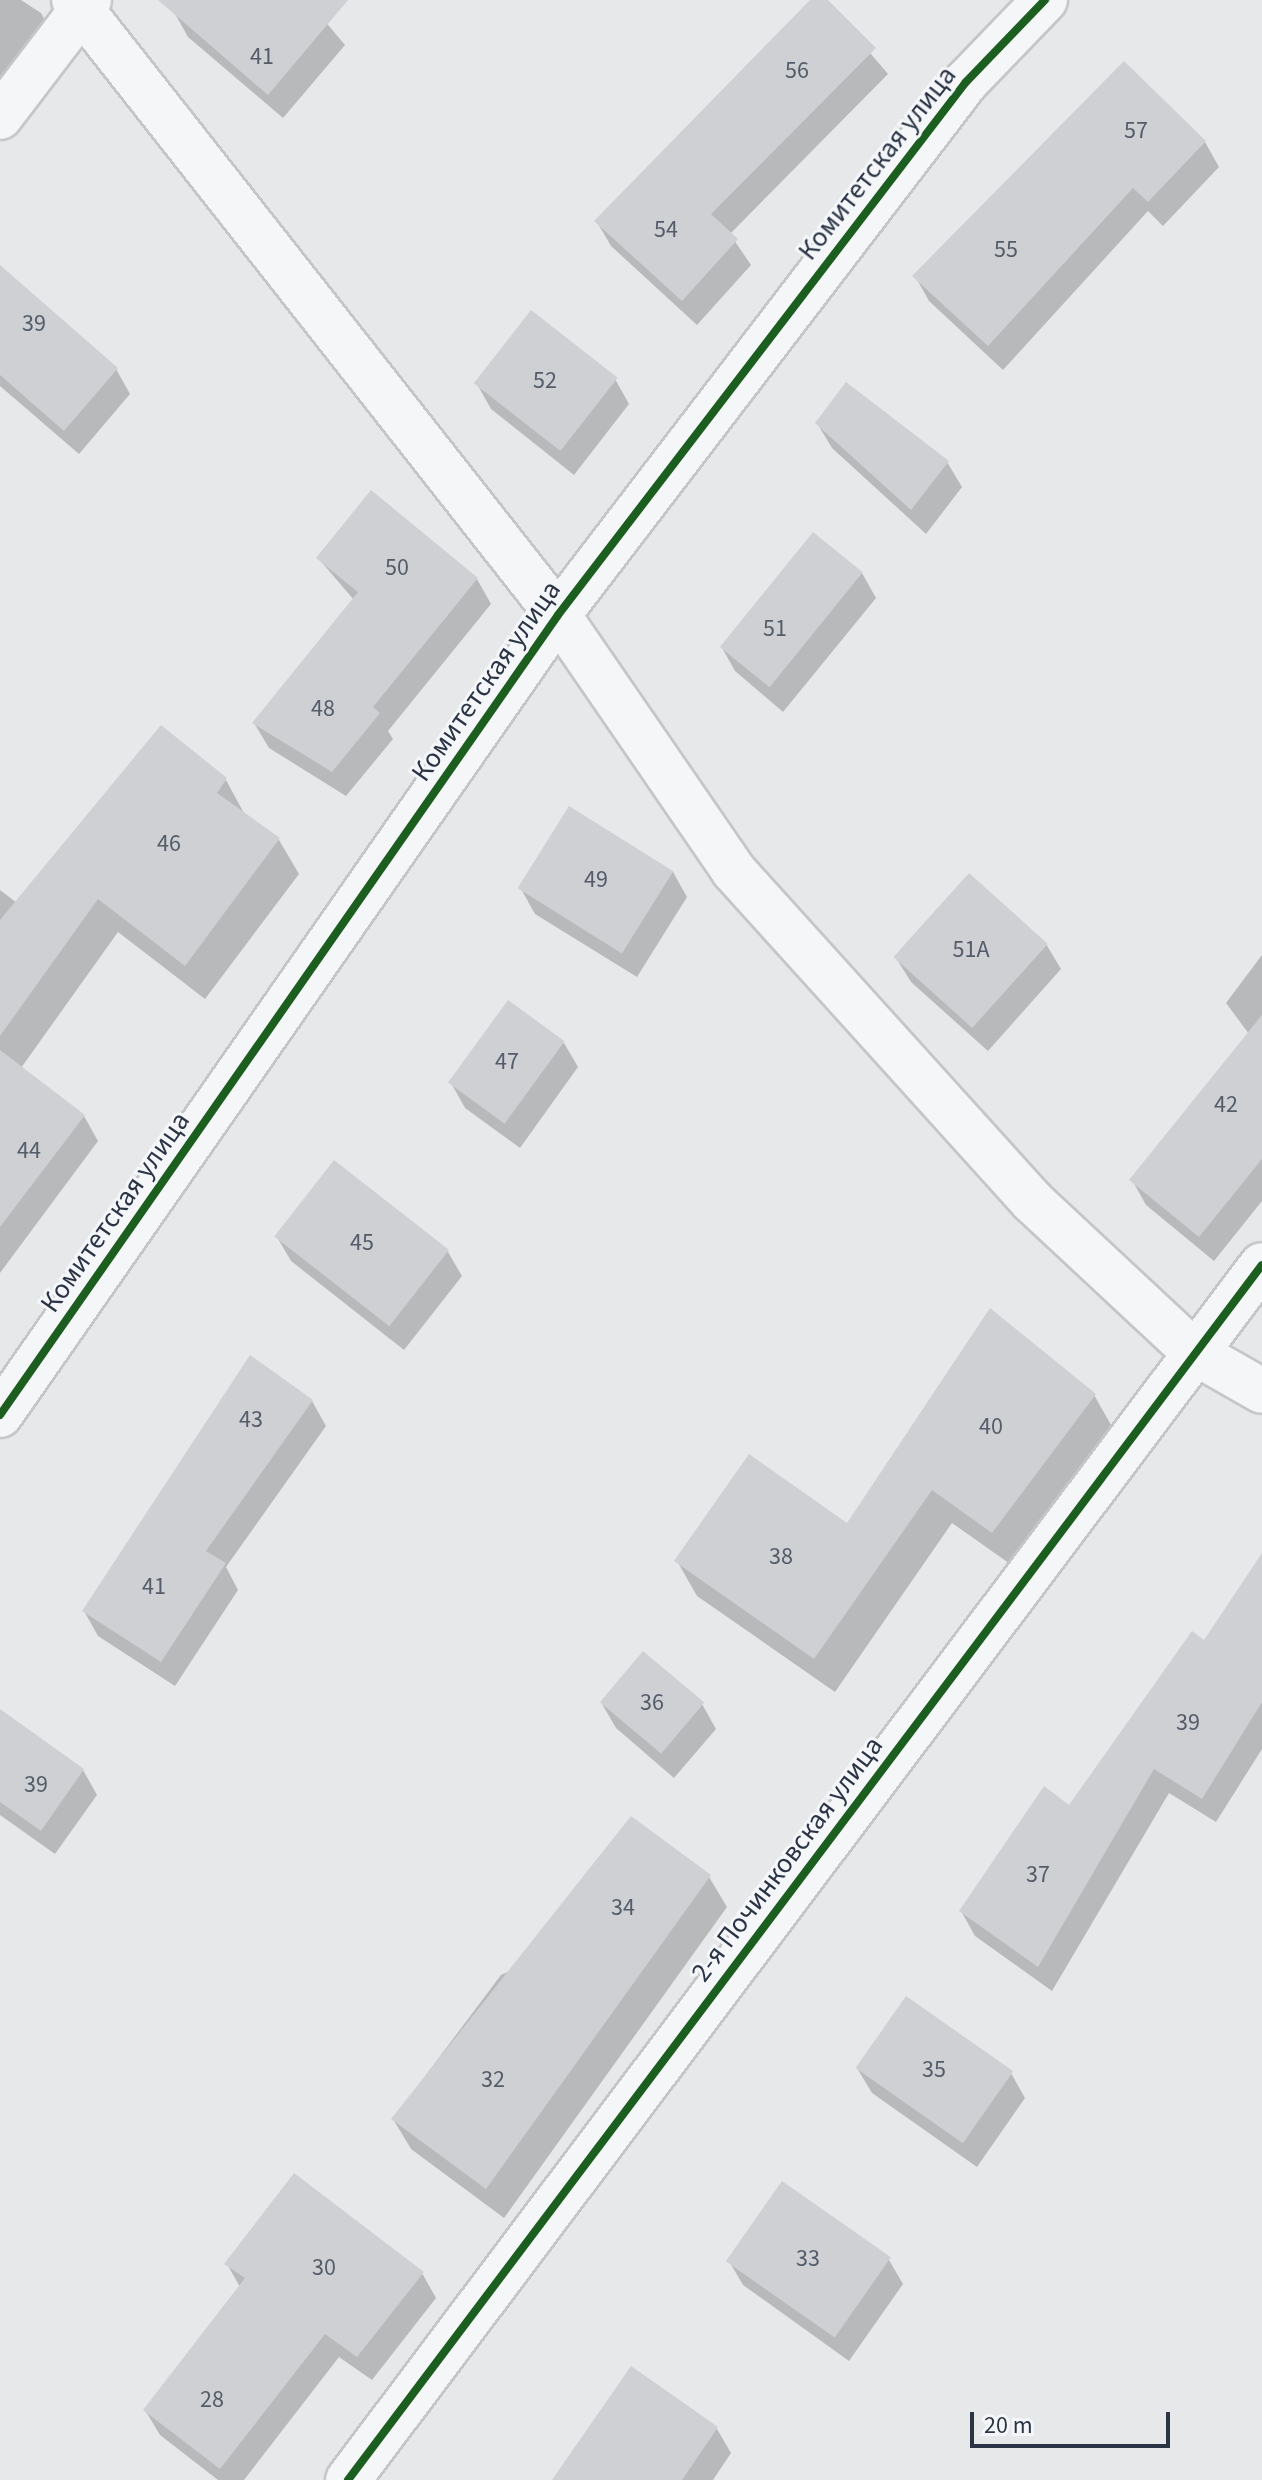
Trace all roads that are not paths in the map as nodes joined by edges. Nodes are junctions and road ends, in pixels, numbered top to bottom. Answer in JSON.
{"nodes":[{"id":1,"x":1045,"y":0,"type":"edge"},
{"id":2,"x":82,"y":3,"type":"edge"},
{"id":3,"x":0,"y":117,"type":"edge"},
{"id":4,"x":558,"y":615,"type":"junction"},
{"id":5,"x":1262,"y":1265,"type":"edge"},
{"id":6,"x":1194,"y":1352,"type":"junction"},
{"id":7,"x":1262,"y":1391,"type":"edge"},
{"id":8,"x":0,"y":1415,"type":"edge"},
{"id":9,"x":348,"y":2480,"type":"edge"}],
"edges":[{"from":1,"to":4,"type":"street","name":"Комитетская улица"},
{"from":2,"to":3,"type":"street"},
{"from":2,"to":4,"type":"street"},
{"from":4,"to":6,"type":"street"},
{"from":4,"to":8,"type":"street","name":"Комитетская улица"},
{"from":5,"to":6,"type":"street","name":"2-я Починковская улица"},
{"from":6,"to":7,"type":"street"},
{"from":6,"to":9,"type":"street","name":"2-я Починковская улица"}]}
